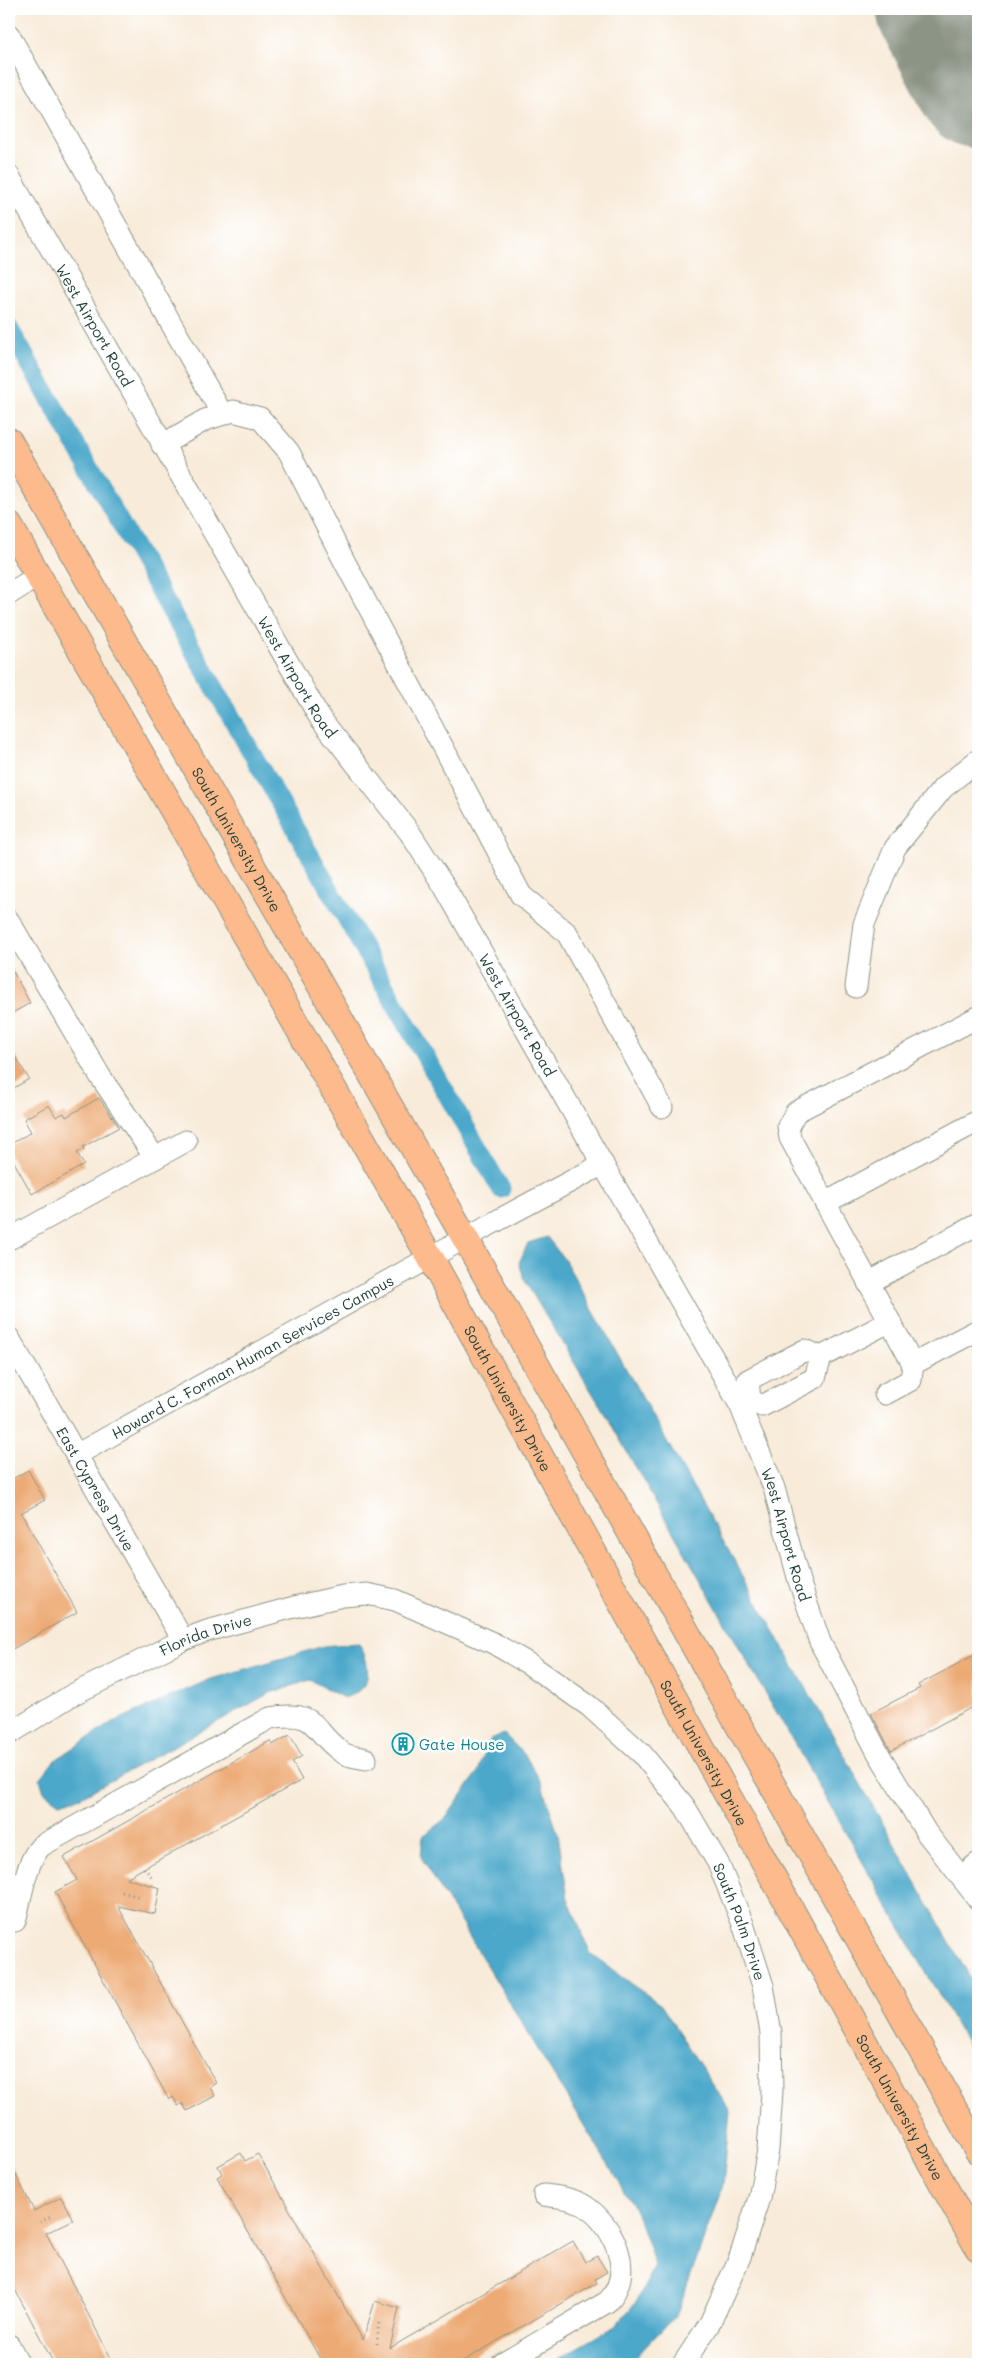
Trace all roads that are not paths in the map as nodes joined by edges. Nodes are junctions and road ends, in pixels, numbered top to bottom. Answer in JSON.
{"nodes":[{"id":1,"x":9,"y":34,"type":"edge"},
{"id":2,"x":9,"y":176,"type":"edge"},
{"id":3,"x":222,"y":414,"type":"junction"},
{"id":4,"x":162,"y":445,"type":"junction"},
{"id":5,"x":11,"y":448,"type":"edge"},
{"id":6,"x":9,"y":525,"type":"edge"},
{"id":7,"x":38,"y":576,"type":"junction"},
{"id":8,"x":9,"y":594,"type":"edge"},
{"id":9,"x":978,"y":760,"type":"edge"},
{"id":10,"x":9,"y":921,"type":"edge"},
{"id":11,"x":856,"y":988,"type":"dead end"},
{"id":12,"x":978,"y":1016,"type":"edge"},
{"id":13,"x":662,"y":1106,"type":"dead end"},
{"id":14,"x":978,"y":1121,"type":"edge"},
{"id":15,"x":186,"y":1141,"type":"dead end"},
{"id":16,"x":156,"y":1158,"type":"junction"},
{"id":17,"x":603,"y":1164,"type":"junction"},
{"id":18,"x":825,"y":1203,"type":"junction"},
{"id":19,"x":978,"y":1224,"type":"edge"},
{"id":20,"x":9,"y":1233,"type":"edge"},
{"id":21,"x":465,"y":1238,"type":"junction"},
{"id":22,"x":430,"y":1257,"type":"junction"},
{"id":23,"x":868,"y":1283,"type":"junction"},
{"id":24,"x":889,"y":1322,"type":"junction"},
{"id":25,"x":978,"y":1330,"type":"edge"},
{"id":26,"x":9,"y":1338,"type":"edge"},
{"id":27,"x":821,"y":1357,"type":"junction"},
{"id":28,"x":913,"y":1364,"type":"junction"},
{"id":29,"x":885,"y":1394,"type":"dead end"},
{"id":30,"x":745,"y":1402,"type":"junction"},
{"id":31,"x":76,"y":1455,"type":"junction"},
{"id":32,"x":418,"y":1610,"type":"joint"},
{"id":33,"x":183,"y":1640,"type":"junction"},
{"id":34,"x":9,"y":1734,"type":"edge"},
{"id":35,"x":366,"y":1759,"type":"dead end"},
{"id":36,"x":978,"y":1864,"type":"edge"},
{"id":37,"x":961,"y":1877,"type":"junction"},
{"id":38,"x":978,"y":1899,"type":"edge"},
{"id":39,"x":15,"y":1921,"type":"dead end"},
{"id":40,"x":978,"y":2151,"type":"edge"},
{"id":41,"x":544,"y":2195,"type":"dead end"},
{"id":42,"x":978,"y":2248,"type":"edge"},
{"id":43,"x":9,"y":2345,"type":"edge"},
{"id":44,"x":19,"y":2364,"type":"edge"},
{"id":45,"x":502,"y":2364,"type":"edge"},
{"id":46,"x":683,"y":2364,"type":"edge"}],
"edges":[{"from":1,"to":3,"type":"street"},
{"from":2,"to":4,"type":"street","name":"West Airport Road"},
{"from":3,"to":4,"type":"street"},
{"from":3,"to":13,"type":"street"},
{"from":4,"to":17,"type":"street","name":"West Airport Road"},
{"from":5,"to":21,"type":"main road","name":"South University Drive"},
{"from":6,"to":7,"type":"main road","name":"South University Drive"},
{"from":7,"to":8,"type":"street"},
{"from":7,"to":22,"type":"main road","name":"South University Drive"},
{"from":9,"to":11,"type":"street"},
{"from":10,"to":16,"type":"street"},
{"from":12,"to":18,"type":"street"},
{"from":14,"to":18,"type":"street"},
{"from":15,"to":16,"type":"street"},
{"from":16,"to":20,"type":"street"},
{"from":17,"to":21,"type":"street"},
{"from":17,"to":30,"type":"street","name":"West Airport Road"},
{"from":18,"to":23,"type":"street"},
{"from":19,"to":23,"type":"street"},
{"from":21,"to":22,"type":"street"},
{"from":21,"to":40,"type":"main road","name":"South University Drive"},
{"from":22,"to":31,"type":"street","name":"Howard C. Forman Human Services Campus"},
{"from":22,"to":42,"type":"main road","name":"South University Drive"},
{"from":23,"to":24,"type":"street"},
{"from":24,"to":27,"type":"street"},
{"from":24,"to":28,"type":"street"},
{"from":25,"to":28,"type":"street"},
{"from":26,"to":31,"type":"street","name":"East Cypress Drive"},
{"from":27,"to":30,"type":"street"},
{"from":27,"to":30,"type":"street"},
{"from":28,"to":29,"type":"street"},
{"from":30,"to":37,"type":"street","name":"West Airport Road"},
{"from":31,"to":33,"type":"street","name":"East Cypress Drive"},
{"from":32,"to":33,"type":"street","name":"Florida Drive"},
{"from":32,"to":46,"type":"street","name":"South Palm Drive"},
{"from":33,"to":34,"type":"street","name":"Florida Drive"},
{"from":35,"to":39,"type":"street"},
{"from":36,"to":37,"type":"street"},
{"from":37,"to":38,"type":"street","name":"West Airport Road"},
{"from":41,"to":45,"type":"street"},
{"from":43,"to":44,"type":"street"}]}
